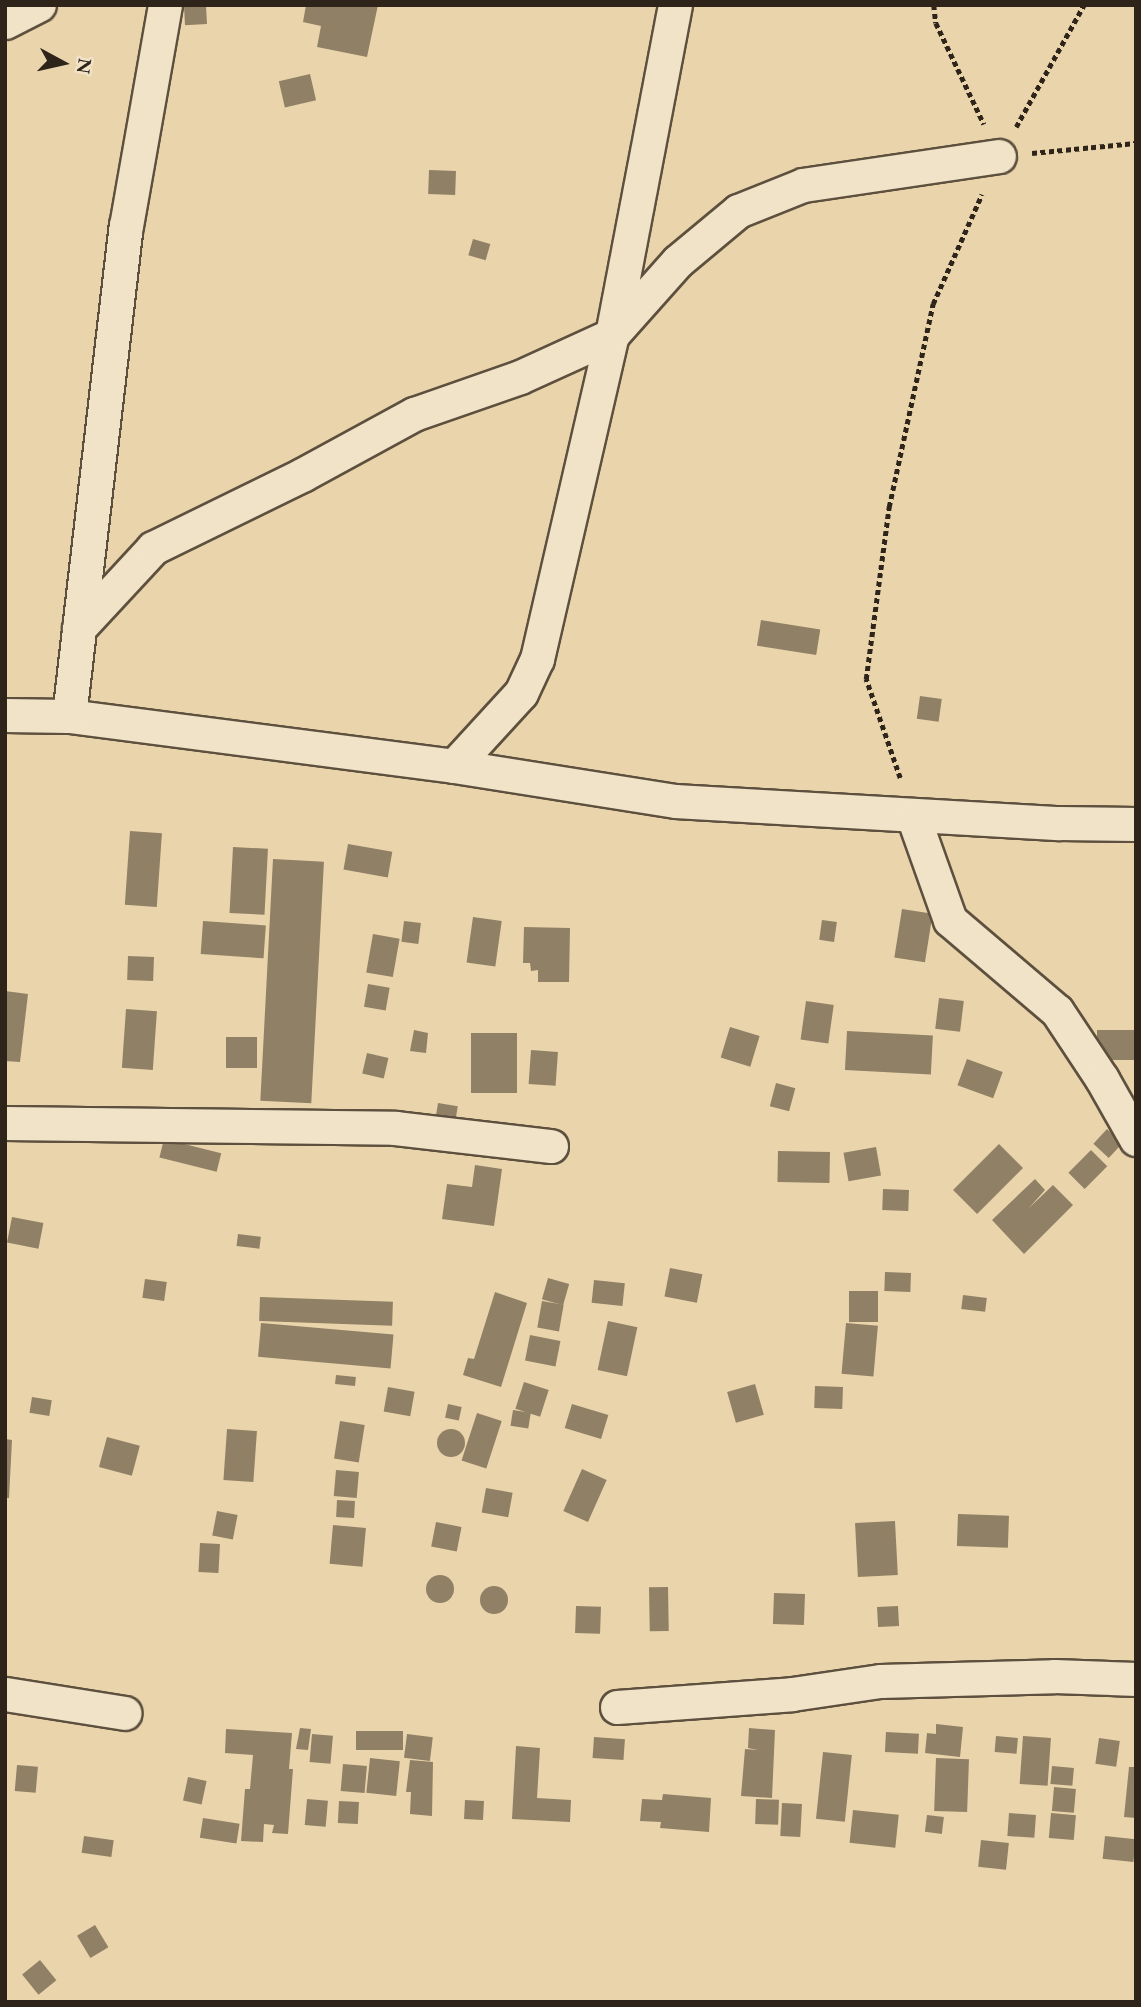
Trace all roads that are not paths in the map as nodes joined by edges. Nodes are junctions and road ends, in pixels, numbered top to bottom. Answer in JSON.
{"nodes":[{"id":1,"x":39,"y":5,"type":"edge"},
{"id":2,"x":165,"y":5,"type":"edge"},
{"id":3,"x":675,"y":5,"type":"edge"},
{"id":4,"x":5,"y":22,"type":"edge"},
{"id":5,"x":999,"y":156,"type":"road end"},
{"id":6,"x":612,"y":335,"type":"junction"},
{"id":7,"x":79,"y":628,"type":"junction"},
{"id":8,"x":5,"y":715,"type":"edge"},
{"id":9,"x":69,"y":716,"type":"junction"},
{"id":10,"x":454,"y":766,"type":"junction"},
{"id":11,"x":914,"y":816,"type":"junction"},
{"id":12,"x":1136,"y":824,"type":"edge"},
{"id":13,"x":5,"y":1123,"type":"edge"},
{"id":14,"x":1136,"y":1139,"type":"edge"},
{"id":15,"x":551,"y":1146,"type":"dead end"},
{"id":16,"x":1136,"y":1679,"type":"edge"},
{"id":17,"x":5,"y":1693,"type":"edge"},
{"id":18,"x":617,"y":1707,"type":"dead end"},
{"id":19,"x":125,"y":1713,"type":"dead end"}],
"edges":[{"from":1,"to":4,"type":"street"},
{"from":2,"to":7,"type":"street"},
{"from":3,"to":6,"type":"street"},
{"from":5,"to":6,"type":"street"},
{"from":6,"to":7,"type":"street"},
{"from":6,"to":10,"type":"street"},
{"from":7,"to":9,"type":"street"},
{"from":8,"to":9,"type":"street"},
{"from":9,"to":10,"type":"street"},
{"from":10,"to":11,"type":"street"},
{"from":11,"to":12,"type":"street"},
{"from":11,"to":14,"type":"street"},
{"from":13,"to":15,"type":"street"},
{"from":16,"to":18,"type":"street"},
{"from":17,"to":19,"type":"street"}]}
